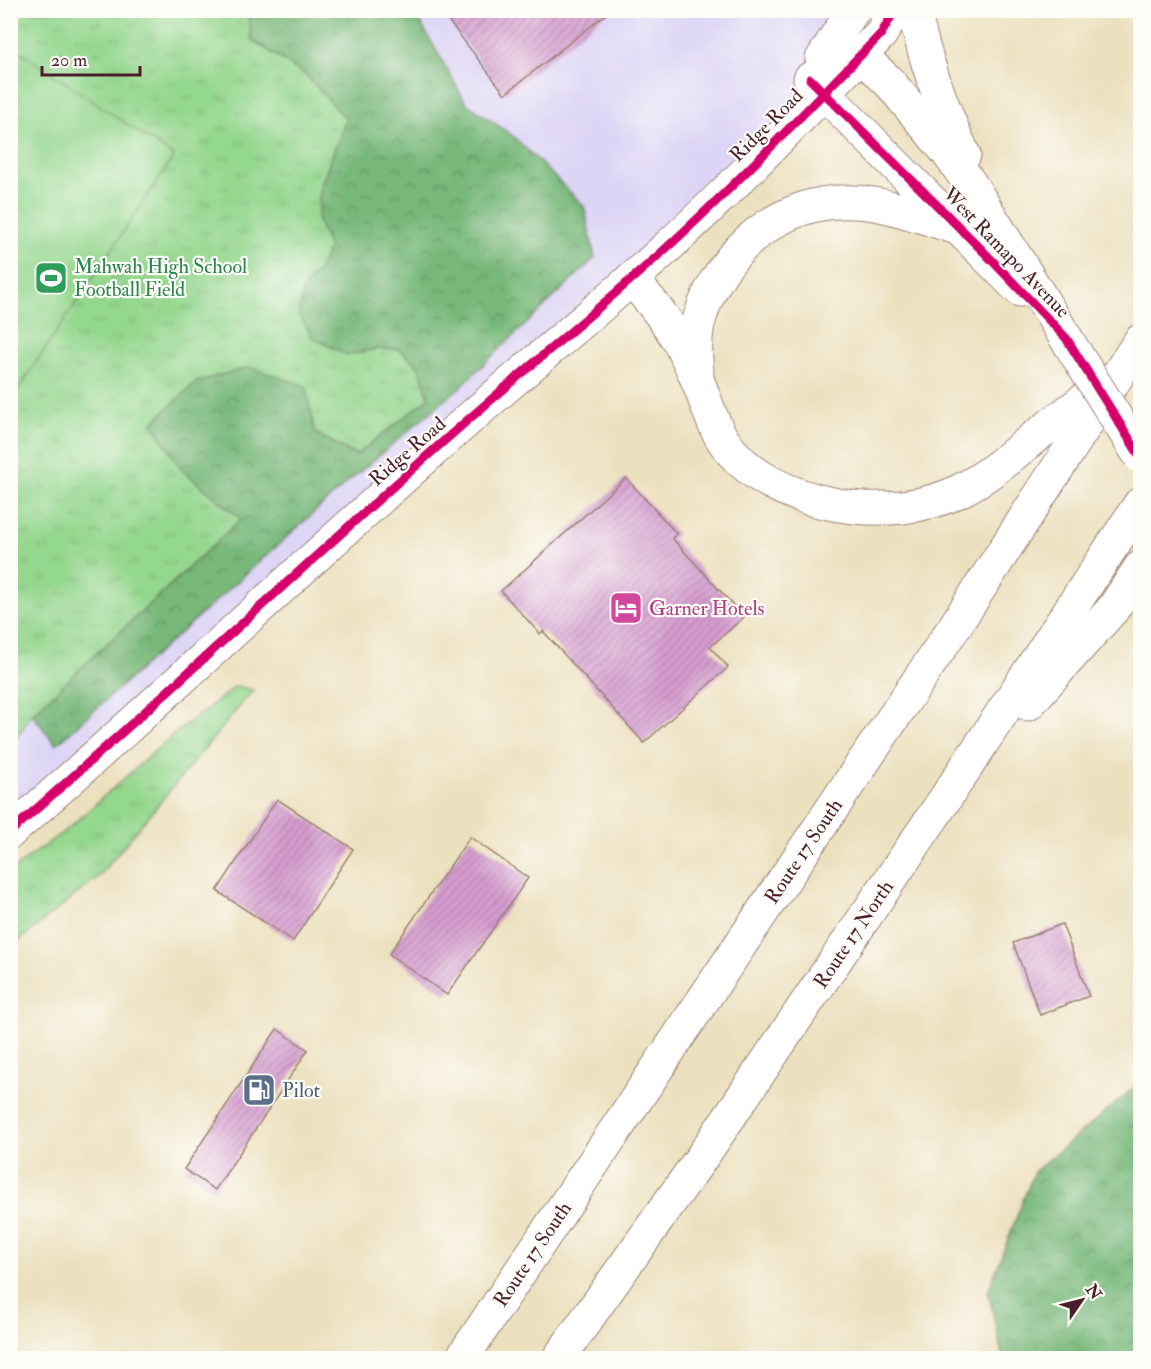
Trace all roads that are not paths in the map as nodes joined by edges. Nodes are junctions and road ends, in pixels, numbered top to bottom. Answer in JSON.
{"nodes":[{"id":1,"x":853,"y":10,"type":"edge"},
{"id":2,"x":895,"y":10,"type":"edge"},
{"id":3,"x":914,"y":10,"type":"edge"},
{"id":4,"x":846,"y":49,"type":"junction"},
{"id":5,"x":817,"y":86,"type":"junction"},
{"id":6,"x":961,"y":229,"type":"junction"},
{"id":7,"x":1004,"y":237,"type":"junction"},
{"id":8,"x":631,"y":279,"type":"junction"},
{"id":9,"x":1140,"y":319,"type":"edge"},
{"id":10,"x":1066,"y":338,"type":"junction"},
{"id":11,"x":1140,"y":341,"type":"edge"},
{"id":12,"x":1120,"y":372,"type":"junction"},
{"id":13,"x":698,"y":380,"type":"junction"},
{"id":14,"x":1140,"y":456,"type":"edge"},
{"id":15,"x":1140,"y":504,"type":"edge"},
{"id":16,"x":1140,"y":568,"type":"edge"},
{"id":17,"x":947,"y":796,"type":"junction"},
{"id":18,"x":10,"y":832,"type":"edge"},
{"id":19,"x":462,"y":1359,"type":"edge"},
{"id":20,"x":559,"y":1359,"type":"edge"}],
"edges":[{"from":1,"to":4,"type":"main road"},
{"from":2,"to":4,"type":"main road"},
{"from":3,"to":7,"type":"main road"},
{"from":4,"to":5,"type":"main road"},
{"from":4,"to":7,"type":"main road"},
{"from":5,"to":6,"type":"main road","name":"West Ramapo Avenue"},
{"from":5,"to":8,"type":"main road","name":"Ridge Road"},
{"from":6,"to":10,"type":"main road","name":"West Ramapo Avenue"},
{"from":6,"to":13,"type":"main road"},
{"from":7,"to":10,"type":"main road"},
{"from":8,"to":13,"type":"main road"},
{"from":8,"to":18,"type":"main road","name":"Ridge Road"},
{"from":9,"to":12,"type":"main road"},
{"from":10,"to":14,"type":"main road","name":"West Ramapo Avenue","bridge":true},
{"from":11,"to":12,"type":"main road","name":"Route 17 South"},
{"from":12,"to":13,"type":"main road"},
{"from":12,"to":19,"type":"main road","name":"Route 17 South"},
{"from":15,"to":17,"type":"main road","name":"Route 17 North"},
{"from":16,"to":17,"type":"main road"},
{"from":17,"to":20,"type":"main road","name":"Route 17 North"}]}
